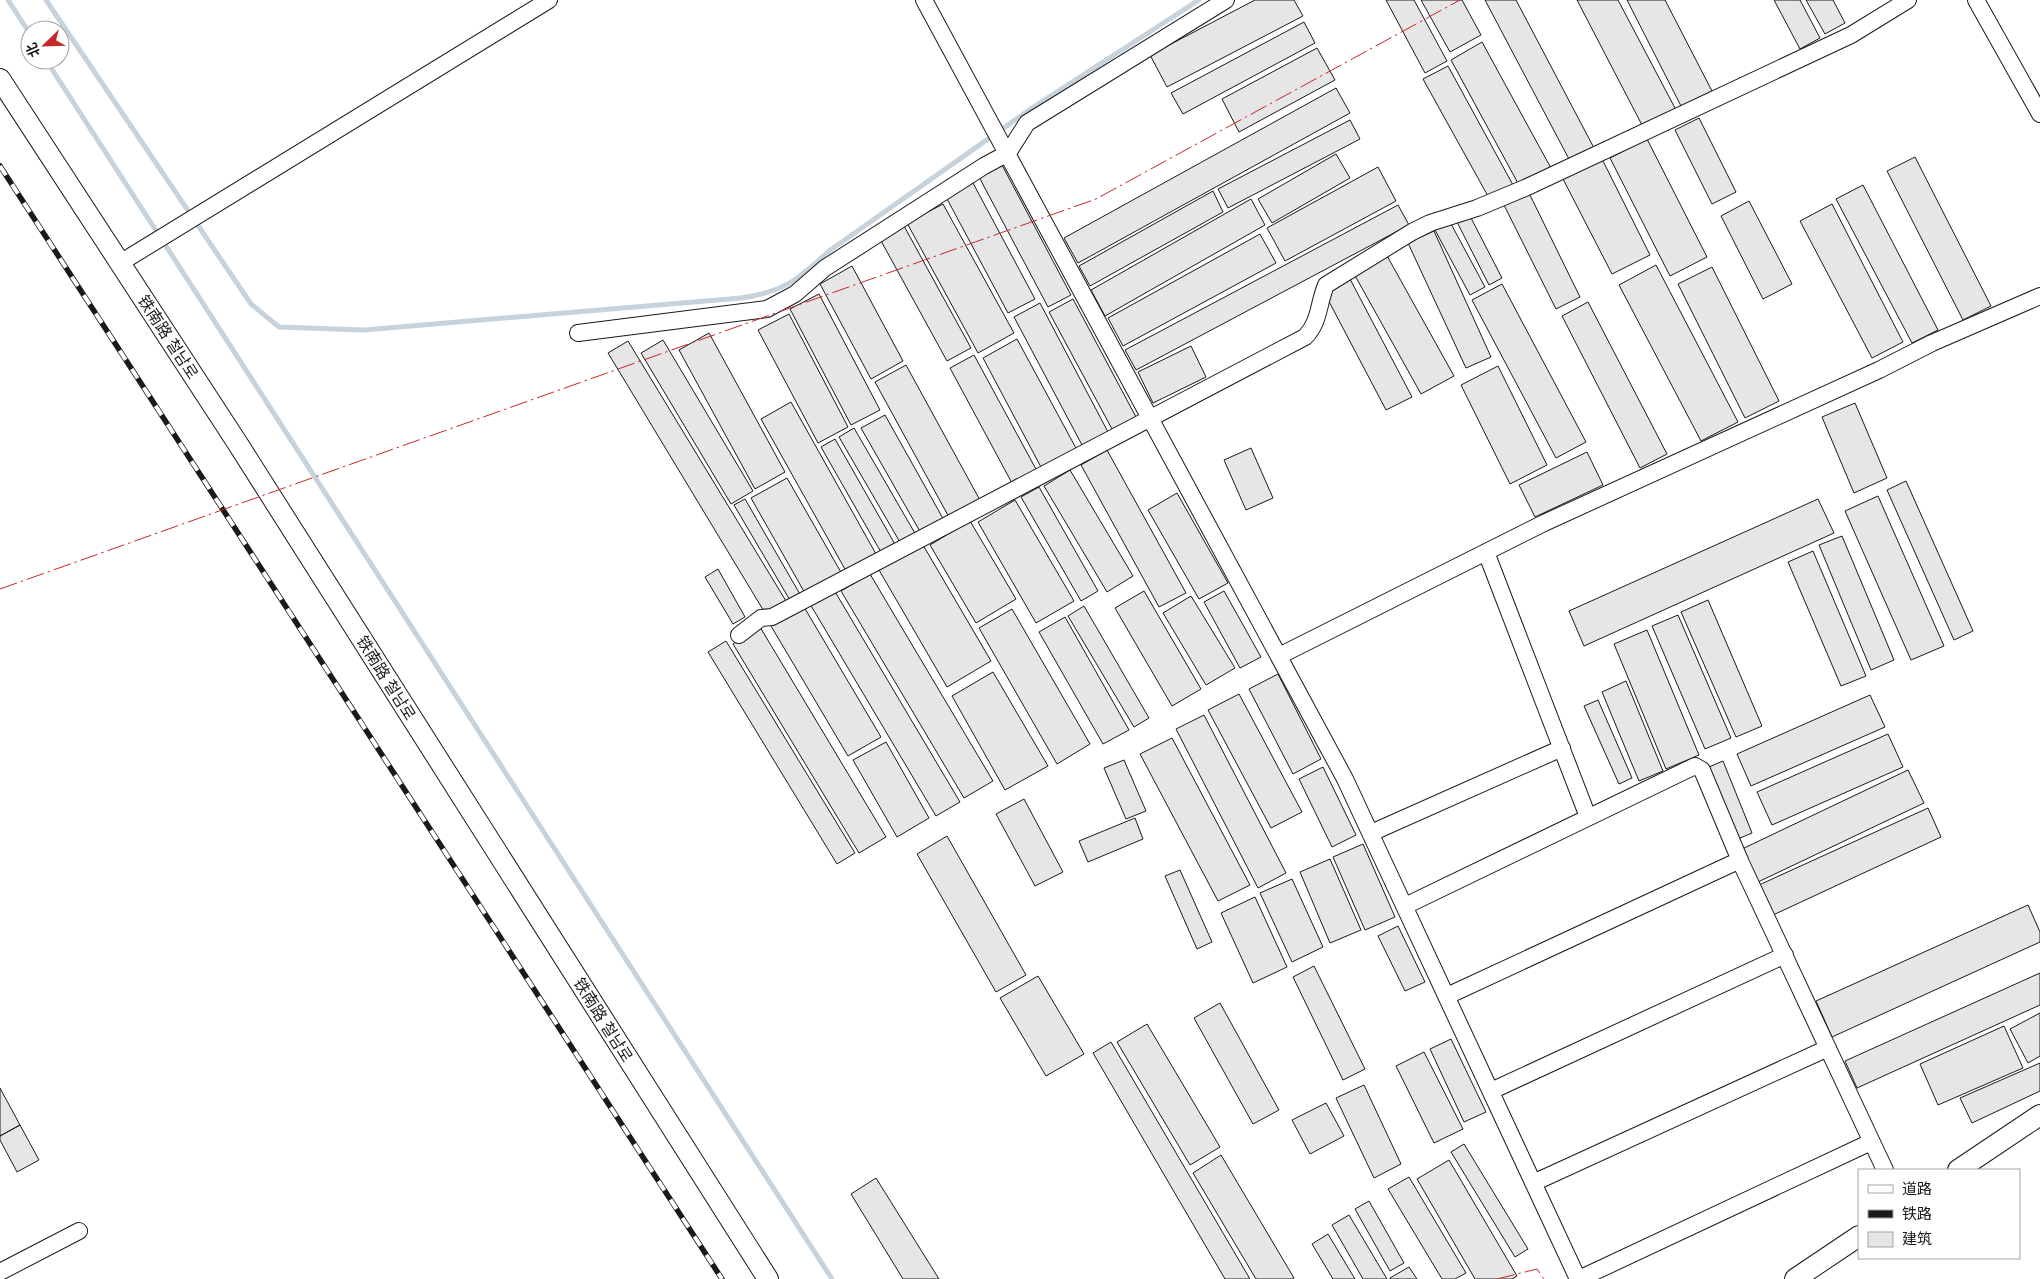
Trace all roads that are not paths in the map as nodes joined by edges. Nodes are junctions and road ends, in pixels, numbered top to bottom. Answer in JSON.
{"nodes":[{"id":1,"x":549,"y":0,"type":"edge"},
{"id":2,"x":924,"y":0,"type":"edge"},
{"id":3,"x":1226,"y":0,"type":"edge"},
{"id":4,"x":1908,"y":0,"type":"edge"},
{"id":5,"x":1976,"y":0,"type":"edge"},
{"id":6,"x":0,"y":79,"type":"edge"},
{"id":7,"x":2040,"y":114,"type":"edge"},
{"id":8,"x":1004,"y":146,"type":"junction"},
{"id":9,"x":120,"y":263,"type":"junction"},
{"id":10,"x":2040,"y":296,"type":"edge"},
{"id":11,"x":578,"y":333,"type":"dead end"},
{"id":12,"x":1151,"y":417,"type":"junction"},
{"id":13,"x":1486,"y":552,"type":"junction"},
{"id":14,"x":739,"y":635,"type":"dead end"},
{"id":15,"x":1279,"y":656,"type":"junction"},
{"id":16,"x":1562,"y":748,"type":"junction"},
{"id":17,"x":1588,"y":817,"type":"junction"},
{"id":18,"x":1371,"y":833,"type":"junction"},
{"id":19,"x":1740,"y":860,"type":"junction"},
{"id":20,"x":1405,"y":906,"type":"junction"},
{"id":21,"x":1784,"y":954,"type":"junction"},
{"id":22,"x":1446,"y":996,"type":"junction"},
{"id":23,"x":1828,"y":1048,"type":"junction"},
{"id":24,"x":1491,"y":1091,"type":"junction"},
{"id":25,"x":2040,"y":1115,"type":"edge"},
{"id":26,"x":1872,"y":1142,"type":"junction"},
{"id":27,"x":1885,"y":1169,"type":"edge"},
{"id":28,"x":1959,"y":1169,"type":"edge"},
{"id":29,"x":1533,"y":1183,"type":"junction"},
{"id":30,"x":79,"y":1231,"type":"dead end"},
{"id":31,"x":1858,"y":1237,"type":"edge"},
{"id":32,"x":0,"y":1272,"type":"edge"},
{"id":33,"x":768,"y":1279,"type":"edge"},
{"id":34,"x":1579,"y":1279,"type":"edge"},
{"id":35,"x":1794,"y":1279,"type":"edge"}],
"edges":[{"from":1,"to":9,"type":"street"},
{"from":2,"to":8,"type":"street"},
{"from":3,"to":8,"type":"street"},
{"from":4,"to":12,"type":"street"},
{"from":5,"to":7,"type":"street"},
{"from":6,"to":9,"type":"street","name":"铁南路 철남로"},
{"from":8,"to":11,"type":"street"},
{"from":8,"to":12,"type":"street"},
{"from":9,"to":33,"type":"street","name":"铁南路 철남로"},
{"from":10,"to":13,"type":"street"},
{"from":12,"to":14,"type":"street"},
{"from":12,"to":15,"type":"street"},
{"from":13,"to":15,"type":"street"},
{"from":13,"to":16,"type":"street"},
{"from":15,"to":18,"type":"street"},
{"from":16,"to":17,"type":"street"},
{"from":16,"to":18,"type":"street"},
{"from":17,"to":19,"type":"street"},
{"from":17,"to":20,"type":"street"},
{"from":18,"to":20,"type":"street"},
{"from":19,"to":21,"type":"street"},
{"from":19,"to":22,"type":"street"},
{"from":20,"to":22,"type":"street"},
{"from":21,"to":23,"type":"street"},
{"from":21,"to":24,"type":"street"},
{"from":22,"to":24,"type":"street"},
{"from":23,"to":26,"type":"street"},
{"from":23,"to":29,"type":"street"},
{"from":24,"to":29,"type":"street"},
{"from":25,"to":28,"type":"street"},
{"from":26,"to":27,"type":"street"},
{"from":26,"to":34,"type":"street"},
{"from":29,"to":34,"type":"street"},
{"from":30,"to":32,"type":"street"},
{"from":31,"to":35,"type":"street"}]}
